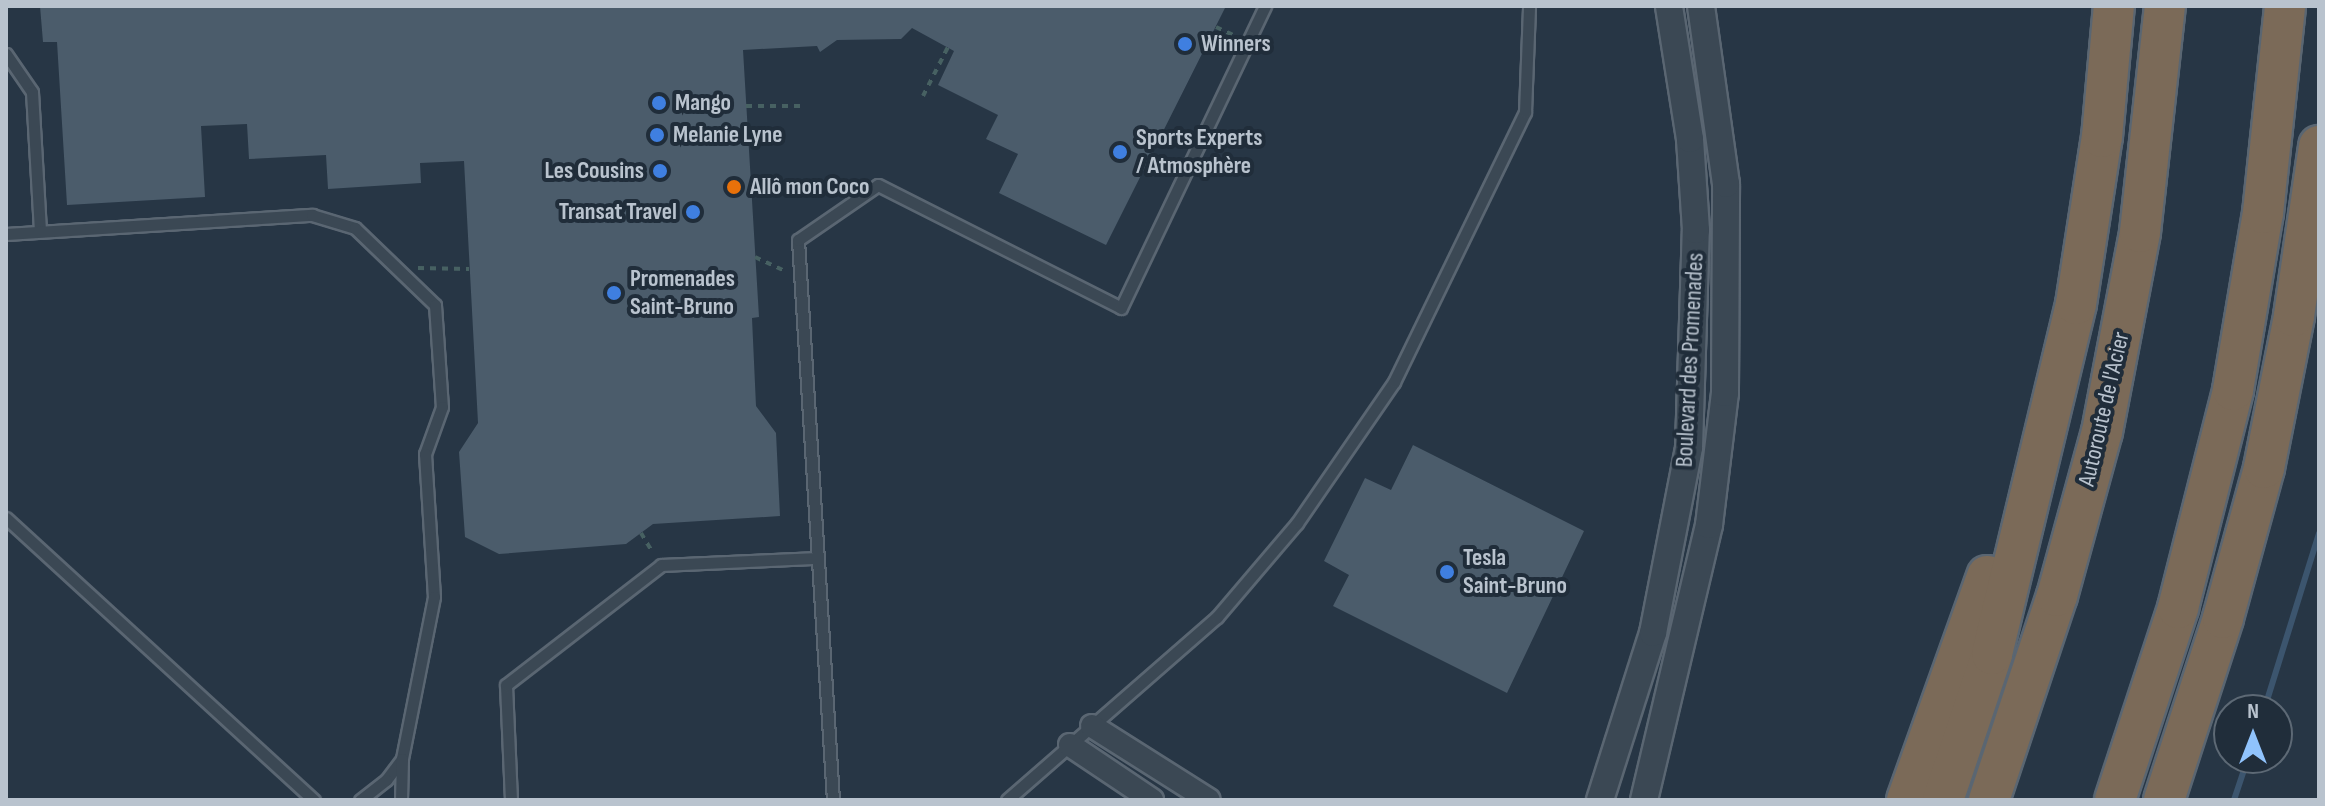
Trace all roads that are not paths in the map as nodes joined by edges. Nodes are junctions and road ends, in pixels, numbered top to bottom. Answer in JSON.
{"nodes":[{"id":1,"x":1265,"y":6,"type":"edge"},
{"id":2,"x":1529,"y":6,"type":"edge"},
{"id":3,"x":1669,"y":6,"type":"edge"},
{"id":4,"x":1701,"y":6,"type":"edge"},
{"id":5,"x":2114,"y":6,"type":"edge"},
{"id":6,"x":2165,"y":6,"type":"edge"},
{"id":7,"x":2285,"y":6,"type":"edge"},
{"id":8,"x":6,"y":54,"type":"edge"},
{"id":9,"x":2319,"y":146,"type":"edge"},
{"id":10,"x":40,"y":231,"type":"junction"},
{"id":11,"x":6,"y":234,"type":"edge"},
{"id":12,"x":2066,"y":345,"type":"junction"},
{"id":13,"x":6,"y":518,"type":"edge"},
{"id":14,"x":818,"y":558,"type":"junction"},
{"id":15,"x":1092,"y":726,"type":"junction"},
{"id":16,"x":1070,"y":745,"type":"junction"},
{"id":17,"x":402,"y":759,"type":"junction"},
{"id":18,"x":2170,"y":791,"type":"edge"},
{"id":19,"x":314,"y":800,"type":"edge"},
{"id":20,"x":360,"y":800,"type":"edge"},
{"id":21,"x":401,"y":800,"type":"edge"},
{"id":22,"x":511,"y":800,"type":"edge"},
{"id":23,"x":833,"y":800,"type":"edge"},
{"id":24,"x":1007,"y":800,"type":"edge"},
{"id":25,"x":1152,"y":800,"type":"edge"},
{"id":26,"x":1209,"y":800,"type":"edge"},
{"id":27,"x":1600,"y":800,"type":"edge"},
{"id":28,"x":1644,"y":800,"type":"edge"},
{"id":29,"x":1907,"y":800,"type":"edge"},
{"id":30,"x":1943,"y":800,"type":"edge"},
{"id":31,"x":1989,"y":800,"type":"edge"},
{"id":32,"x":2115,"y":800,"type":"edge"}],
"edges":[{"from":1,"to":14,"type":"lane"},
{"from":2,"to":15,"type":"lane"},
{"from":3,"to":27,"type":"street","name":"Boulevard des Promenades"},
{"from":4,"to":28,"type":"street","name":"Boulevard des Promenades"},
{"from":5,"to":12,"type":"highway"},
{"from":6,"to":31,"type":"highway","name":"Autoroute de l'Acier"},
{"from":7,"to":32,"type":"highway"},
{"from":8,"to":10,"type":"lane"},
{"from":9,"to":18,"type":"highway"},
{"from":10,"to":11,"type":"lane"},
{"from":10,"to":17,"type":"lane"},
{"from":12,"to":29,"type":"highway"},
{"from":12,"to":30,"type":"highway"},
{"from":13,"to":19,"type":"lane"},
{"from":14,"to":22,"type":"lane"},
{"from":14,"to":23,"type":"lane"},
{"from":15,"to":16,"type":"lane"},
{"from":15,"to":26,"type":"street"},
{"from":16,"to":24,"type":"lane"},
{"from":16,"to":25,"type":"street"},
{"from":17,"to":20,"type":"lane"},
{"from":17,"to":21,"type":"lane"}]}
